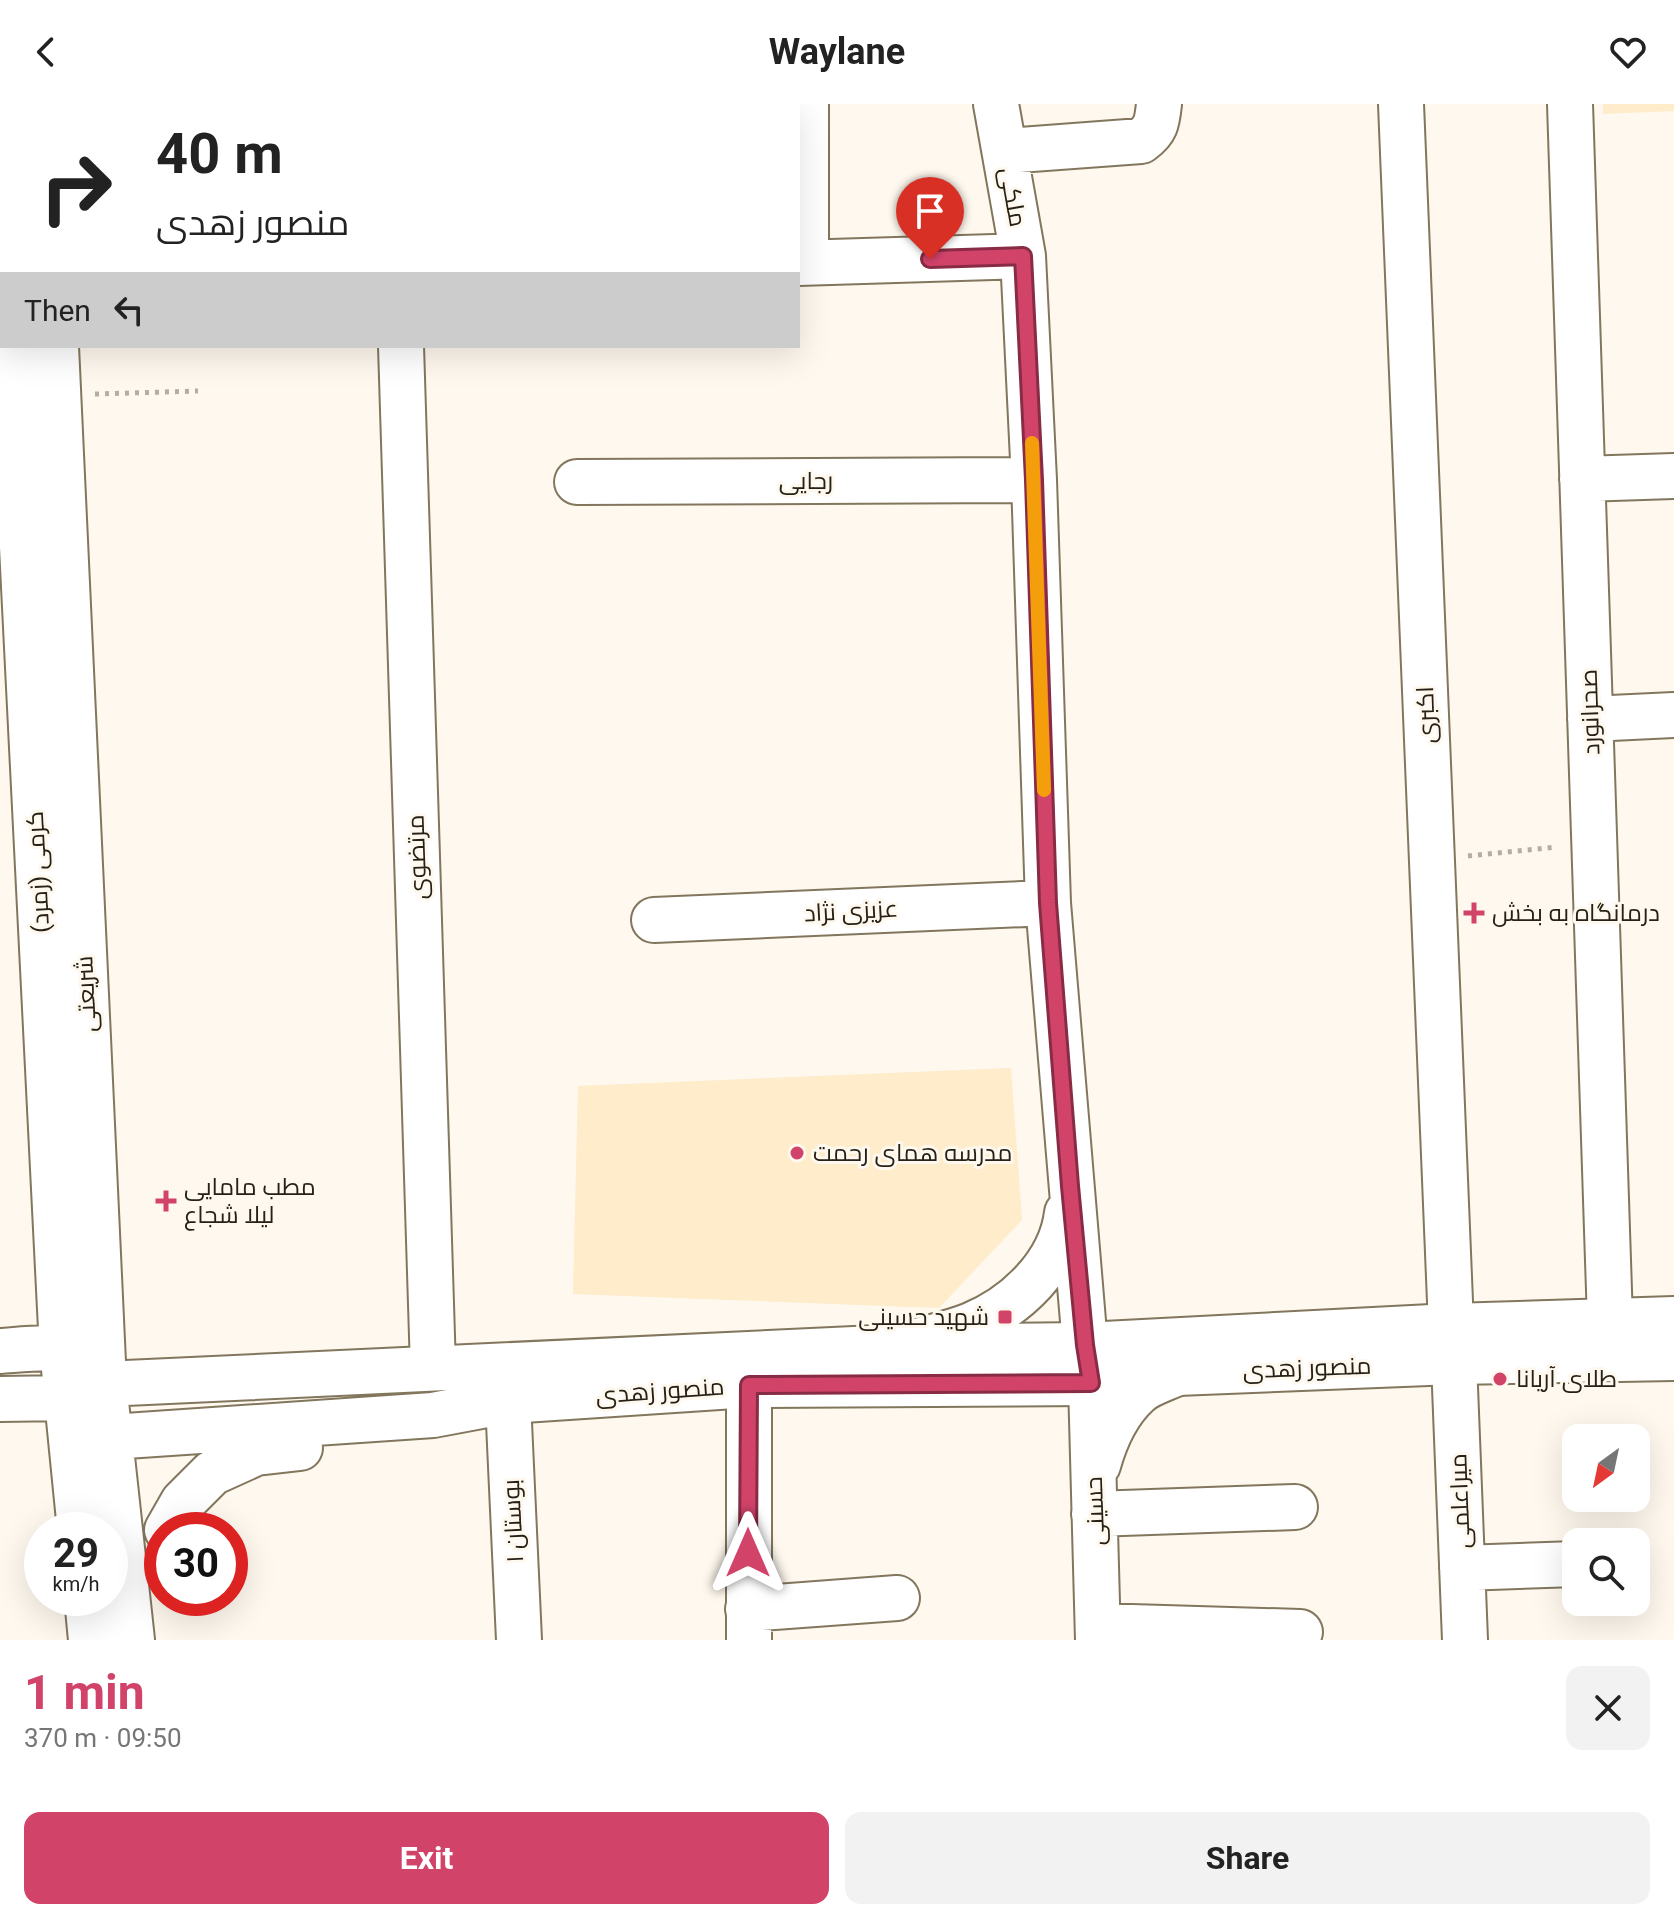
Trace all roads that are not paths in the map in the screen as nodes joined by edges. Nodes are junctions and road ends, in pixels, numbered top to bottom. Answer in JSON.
{"nodes":[{"id":1,"x":996,"y":104,"type":"edge"},
{"id":2,"x":1159,"y":104,"type":"edge"},
{"id":3,"x":1401,"y":104,"type":"edge"},
{"id":4,"x":1570,"y":104,"type":"edge"},
{"id":5,"x":803,"y":112,"type":"edge"},
{"id":6,"x":1005,"y":151,"type":"junction"},
{"id":7,"x":1023,"y":256,"type":"junction"},
{"id":8,"x":802,"y":262,"type":"edge"},
{"id":9,"x":12,"y":348,"type":"edge"},
{"id":10,"x":56,"y":348,"type":"edge"},
{"id":11,"x":401,"y":348,"type":"edge"},
{"id":12,"x":1674,"y":476,"type":"edge"},
{"id":13,"x":1582,"y":479,"type":"junction"},
{"id":14,"x":1034,"y":480,"type":"junction"},
{"id":15,"x":577,"y":482,"type":"dead end"},
{"id":16,"x":30,"y":589,"type":"edge"},
{"id":17,"x":1674,"y":715,"type":"edge"},
{"id":18,"x":1590,"y":719,"type":"junction"},
{"id":19,"x":1048,"y":903,"type":"junction"},
{"id":20,"x":654,"y":920,"type":"dead end"},
{"id":21,"x":1070,"y":1186,"type":"junction"},
{"id":22,"x":1674,"y":1319,"type":"edge"},
{"id":23,"x":1610,"y":1321,"type":"junction"},
{"id":24,"x":1452,"y":1344,"type":"junction"},
{"id":25,"x":897,"y":1347,"type":"junction"},
{"id":26,"x":62,"y":1349,"type":"junction"},
{"id":27,"x":0,"y":1351,"type":"edge"},
{"id":28,"x":1674,"y":1358,"type":"edge"},
{"id":29,"x":1088,"y":1364,"type":"junction"},
{"id":30,"x":433,"y":1368,"type":"junction"},
{"id":31,"x":1177,"y":1373,"type":"junction"},
{"id":32,"x":749,"y":1385,"type":"junction"},
{"id":33,"x":86,"y":1391,"type":"junction"},
{"id":34,"x":0,"y":1399,"type":"edge"},
{"id":35,"x":508,"y":1401,"type":"junction"},
{"id":36,"x":433,"y":1415,"type":"junction"},
{"id":37,"x":111,"y":1437,"type":"junction"},
{"id":38,"x":1094,"y":1496,"type":"junction"},
{"id":39,"x":1295,"y":1507,"type":"dead end"},
{"id":40,"x":81,"y":1512,"type":"edge"},
{"id":41,"x":177,"y":1512,"type":"edge"},
{"id":42,"x":1562,"y":1564,"type":"edge"},
{"id":43,"x":1462,"y":1568,"type":"junction"},
{"id":44,"x":144,"y":1589,"type":"edge"},
{"id":45,"x":897,"y":1598,"type":"dead end"},
{"id":46,"x":89,"y":1616,"type":"edge"},
{"id":47,"x":131,"y":1625,"type":"edge"},
{"id":48,"x":748,"y":1625,"type":"edge"},
{"id":49,"x":1300,"y":1632,"type":"dead end"},
{"id":50,"x":1098,"y":1633,"type":"edge"},
{"id":51,"x":91,"y":1640,"type":"edge"},
{"id":52,"x":519,"y":1640,"type":"edge"},
{"id":53,"x":1465,"y":1640,"type":"edge"}],
"edges":[{"from":1,"to":6,"type":"street","name":"ملکی"},
{"from":2,"to":6,"type":"street"},
{"from":3,"to":24,"type":"street","name":"اکبری"},
{"from":4,"to":13,"type":"street","name":"صحرانورد"},
{"from":5,"to":8,"type":"street"},
{"from":6,"to":7,"type":"street","name":"ملکی"},
{"from":7,"to":8,"type":"street"},
{"from":7,"to":14,"type":"street","name":"ملکی"},
{"from":9,"to":16,"type":"street","name":"کرمی (زمرد)"},
{"from":10,"to":16,"type":"street","name":"شریعتی"},
{"from":11,"to":30,"type":"street","name":"مرتضوی"},
{"from":12,"to":13,"type":"street"},
{"from":13,"to":18,"type":"street","name":"صحرانورد"},
{"from":14,"to":15,"type":"street","name":"رجایی"},
{"from":14,"to":19,"type":"street","name":"ملکی"},
{"from":16,"to":26,"type":"street","name":"کرمی (زمرد)"},
{"from":16,"to":33,"type":"street","name":"شریعتی"},
{"from":17,"to":18,"type":"street"},
{"from":18,"to":23,"type":"street","name":"صحرانورد"},
{"from":19,"to":20,"type":"street","name":"عزیزی نژاد"},
{"from":19,"to":21,"type":"street","name":"ملکی"},
{"from":21,"to":25,"type":"street"},
{"from":21,"to":29,"type":"street","name":"ملکی"},
{"from":22,"to":23,"type":"street","name":"منصور زهدی"},
{"from":23,"to":24,"type":"street","name":"منصور زهدی"},
{"from":24,"to":28,"type":"street","name":"منصور زهدی"},
{"from":24,"to":29,"type":"street","name":"منصور زهدی"},
{"from":24,"to":31,"type":"street","name":"منصور زهدی"},
{"from":24,"to":43,"type":"street","name":"میراعلمی"},
{"from":25,"to":29,"type":"street","name":"منصور زهدی"},
{"from":25,"to":30,"type":"street","name":"منصور زهدی"},
{"from":26,"to":27,"type":"street"},
{"from":26,"to":33,"type":"street","name":"کرمی (زمرد)"},
{"from":29,"to":31,"type":"street","name":"منصور زهدی"},
{"from":29,"to":32,"type":"street","name":"منصور زهدی"},
{"from":29,"to":38,"type":"street","name":"حسینی"},
{"from":30,"to":33,"type":"street","name":"منصور زهدی"},
{"from":31,"to":38,"type":"street"},
{"from":32,"to":35,"type":"street","name":"منصور زهدی"},
{"from":32,"to":48,"type":"street"},
{"from":33,"to":34,"type":"street","name":"منصور زهدی"},
{"from":33,"to":37,"type":"street"},
{"from":33,"to":40,"type":"street","name":"شریعتی"},
{"from":35,"to":36,"type":"street","name":"منصور زهدی"},
{"from":35,"to":52,"type":"street","name":"بوستان ۱"},
{"from":36,"to":37,"type":"street","name":"منصور زهدی"},
{"from":36,"to":41,"type":"street"},
{"from":37,"to":47,"type":"street"},
{"from":38,"to":39,"type":"street"},
{"from":38,"to":50,"type":"street","name":"حسینی"},
{"from":42,"to":43,"type":"street"},
{"from":43,"to":53,"type":"street","name":"میراعلمی"},
{"from":44,"to":47,"type":"street"},
{"from":45,"to":48,"type":"street"},
{"from":46,"to":51,"type":"street"},
{"from":49,"to":50,"type":"street"}]}
